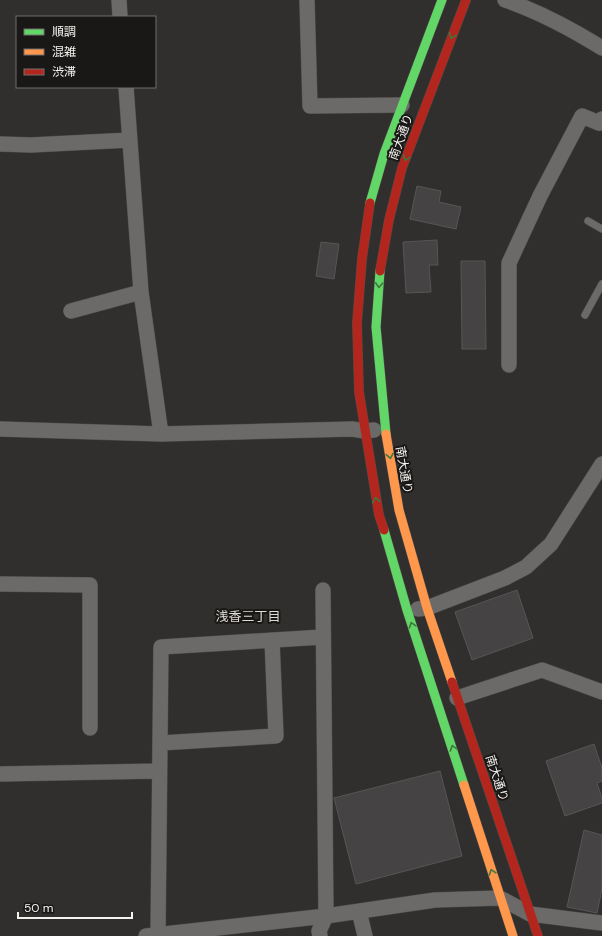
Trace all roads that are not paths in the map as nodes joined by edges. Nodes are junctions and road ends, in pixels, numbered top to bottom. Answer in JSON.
{"nodes":[{"id":1,"x":119,"y":0,"type":"edge"},
{"id":2,"x":307,"y":0,"type":"edge"},
{"id":3,"x":442,"y":0,"type":"edge"},
{"id":4,"x":466,"y":0,"type":"edge"},
{"id":5,"x":505,"y":0,"type":"edge"},
{"id":6,"x":120,"y":16,"type":"edge"},
{"id":7,"x":602,"y":48,"type":"edge"},
{"id":8,"x":126,"y":88,"type":"edge"},
{"id":9,"x":402,"y":105,"type":"junction"},
{"id":10,"x":602,"y":118,"type":"edge"},
{"id":11,"x":130,"y":140,"type":"junction"},
{"id":12,"x":0,"y":144,"type":"edge"},
{"id":13,"x":588,"y":221,"type":"dead end"},
{"id":14,"x":602,"y":229,"type":"edge"},
{"id":15,"x":602,"y":284,"type":"edge"},
{"id":16,"x":141,"y":292,"type":"junction"},
{"id":17,"x":71,"y":311,"type":"dead end"},
{"id":18,"x":585,"y":315,"type":"dead end"},
{"id":19,"x":509,"y":365,"type":"dead end"},
{"id":20,"x":385,"y":428,"type":"junction"},
{"id":21,"x":0,"y":429,"type":"edge"},
{"id":22,"x":365,"y":431,"type":"junction"},
{"id":23,"x":160,"y":434,"type":"junction"},
{"id":24,"x":602,"y":464,"type":"edge"},
{"id":25,"x":0,"y":584,"type":"edge"},
{"id":26,"x":323,"y":590,"type":"dead end"},
{"id":27,"x":427,"y":608,"type":"junction"},
{"id":28,"x":407,"y":610,"type":"junction"},
{"id":29,"x":323,"y":638,"type":"junction"},
{"id":30,"x":272,"y":640,"type":"junction"},
{"id":31,"x":602,"y":692,"type":"edge"},
{"id":32,"x":457,"y":698,"type":"junction"},
{"id":33,"x":90,"y":728,"type":"dead end"},
{"id":34,"x":160,"y":743,"type":"junction"},
{"id":35,"x":159,"y":771,"type":"junction"},
{"id":36,"x":0,"y":774,"type":"edge"},
{"id":37,"x":500,"y":898,"type":"junction"},
{"id":38,"x":359,"y":911,"type":"junction"},
{"id":39,"x":530,"y":914,"type":"junction"},
{"id":40,"x":326,"y":916,"type":"junction"},
{"id":41,"x":602,"y":923,"type":"edge"},
{"id":42,"x":152,"y":935,"type":"edge"},
{"id":43,"x":320,"y":936,"type":"edge"},
{"id":44,"x":366,"y":936,"type":"edge"},
{"id":45,"x":513,"y":936,"type":"edge"},
{"id":46,"x":538,"y":936,"type":"edge"}],
"edges":[{"from":1,"to":6,"type":"street"},
{"from":2,"to":9,"type":"street"},
{"from":3,"to":9,"type":"street","name":"南大通り"},
{"from":4,"to":20,"type":"street","name":"南大通り","one_way":true},
{"from":5,"to":7,"type":"street"},
{"from":8,"to":11,"type":"street"},
{"from":9,"to":22,"type":"street","name":"南大通り"},
{"from":10,"to":19,"type":"street"},
{"from":11,"to":12,"type":"street"},
{"from":11,"to":16,"type":"street"},
{"from":13,"to":14,"type":"lane"},
{"from":15,"to":18,"type":"lane"},
{"from":16,"to":17,"type":"street"},
{"from":16,"to":23,"type":"street"},
{"from":20,"to":22,"type":"street"},
{"from":20,"to":27,"type":"street","name":"南大通り","one_way":true},
{"from":21,"to":23,"type":"street"},
{"from":22,"to":23,"type":"street"},
{"from":28,"to":22,"type":"street","name":"南大通り","one_way":true},
{"from":24,"to":27,"type":"street"},
{"from":25,"to":33,"type":"street"},
{"from":26,"to":29,"type":"street"},
{"from":27,"to":28,"type":"street"},
{"from":27,"to":32,"type":"street","name":"南大通り"},
{"from":37,"to":28,"type":"street","name":"南大通り","one_way":true},
{"from":29,"to":30,"type":"street"},
{"from":29,"to":40,"type":"street"},
{"from":30,"to":34,"type":"street"},
{"from":30,"to":34,"type":"street"},
{"from":31,"to":32,"type":"street"},
{"from":32,"to":39,"type":"street","name":"南大通り"},
{"from":34,"to":35,"type":"street"},
{"from":35,"to":36,"type":"street"},
{"from":35,"to":42,"type":"street"},
{"from":37,"to":38,"type":"street"},
{"from":37,"to":39,"type":"street"},
{"from":37,"to":45,"type":"street","name":"南大通り"},
{"from":38,"to":40,"type":"street"},
{"from":38,"to":44,"type":"street"},
{"from":39,"to":41,"type":"street"},
{"from":39,"to":46,"type":"street","name":"南大通り"},
{"from":40,"to":42,"type":"street"},
{"from":40,"to":43,"type":"street"}]}
